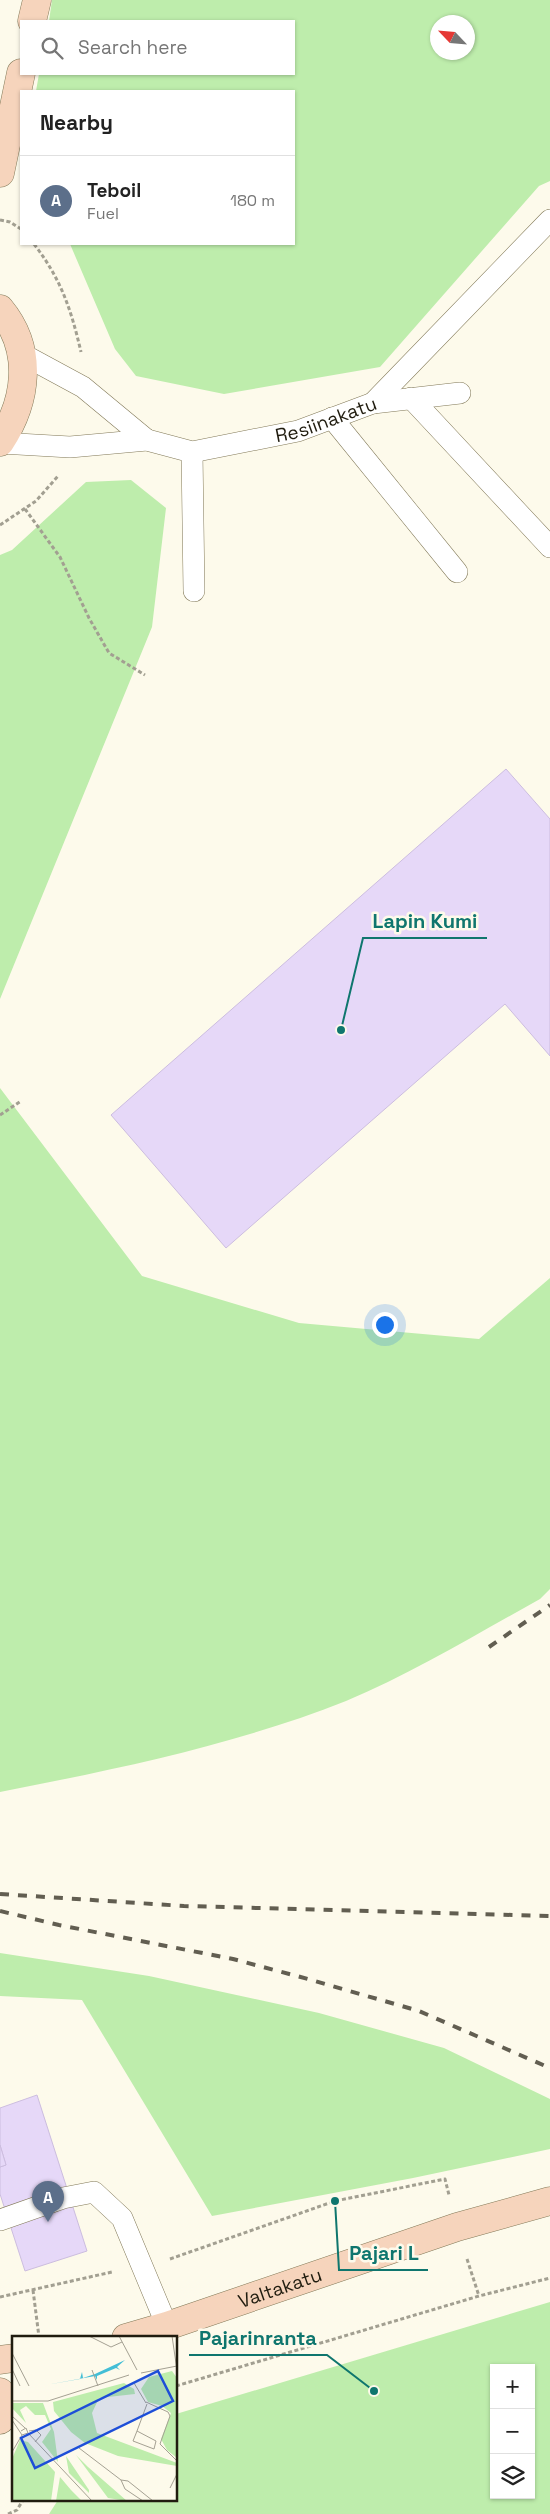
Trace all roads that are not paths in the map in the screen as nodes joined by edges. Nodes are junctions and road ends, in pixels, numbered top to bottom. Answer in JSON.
{"nodes":[{"id":1,"x":36,"y":0,"type":"edge"},
{"id":2,"x":32,"y":20,"type":"edge"},
{"id":3,"x":20,"y":75,"type":"edge"},
{"id":4,"x":0,"y":173,"type":"edge"},
{"id":5,"x":550,"y":220,"type":"edge"},
{"id":6,"x":0,"y":309,"type":"edge"},
{"id":7,"x":22,"y":354,"type":"junction"},
{"id":8,"x":460,"y":393,"type":"dead end"},
{"id":9,"x":411,"y":398,"type":"junction"},
{"id":10,"x":374,"y":403,"type":"junction"},
{"id":11,"x":332,"y":418,"type":"junction"},
{"id":12,"x":147,"y":440,"type":"junction"},
{"id":13,"x":0,"y":443,"type":"edge"},
{"id":14,"x":192,"y":452,"type":"junction"},
{"id":15,"x":550,"y":547,"type":"edge"},
{"id":16,"x":457,"y":572,"type":"dead end"},
{"id":17,"x":194,"y":591,"type":"dead end"},
{"id":18,"x":550,"y":2201,"type":"edge"},
{"id":19,"x":0,"y":2220,"type":"edge"},
{"id":20,"x":166,"y":2326,"type":"junction"},
{"id":21,"x":133,"y":2336,"type":"edge"},
{"id":22,"x":0,"y":2392,"type":"edge"},
{"id":23,"x":0,"y":2420,"type":"edge"},
{"id":24,"x":12,"y":2424,"type":"edge"},
{"id":25,"x":0,"y":2434,"type":"edge"}],
"edges":[{"from":1,"to":2,"type":"main road"},
{"from":3,"to":4,"type":"main road"},
{"from":5,"to":10,"type":"lane"},
{"from":6,"to":7,"type":"main road"},
{"from":7,"to":12,"type":"lane","name":"Resiinakatu"},
{"from":7,"to":13,"type":"main road"},
{"from":8,"to":9,"type":"lane","name":"Resiinakatu"},
{"from":9,"to":10,"type":"lane","name":"Resiinakatu"},
{"from":9,"to":15,"type":"lane"},
{"from":10,"to":11,"type":"lane","name":"Resiinakatu"},
{"from":11,"to":14,"type":"lane","name":"Resiinakatu"},
{"from":11,"to":16,"type":"lane"},
{"from":12,"to":13,"type":"lane","name":"Resiinakatu"},
{"from":12,"to":14,"type":"lane","name":"Resiinakatu"},
{"from":14,"to":17,"type":"lane"},
{"from":18,"to":20,"type":"main road","name":"Valtakatu"},
{"from":19,"to":20,"type":"lane"},
{"from":20,"to":21,"type":"main road","name":"Valtakatu"},
{"from":22,"to":23,"type":"main road"},
{"from":24,"to":25,"type":"main road"}]}
